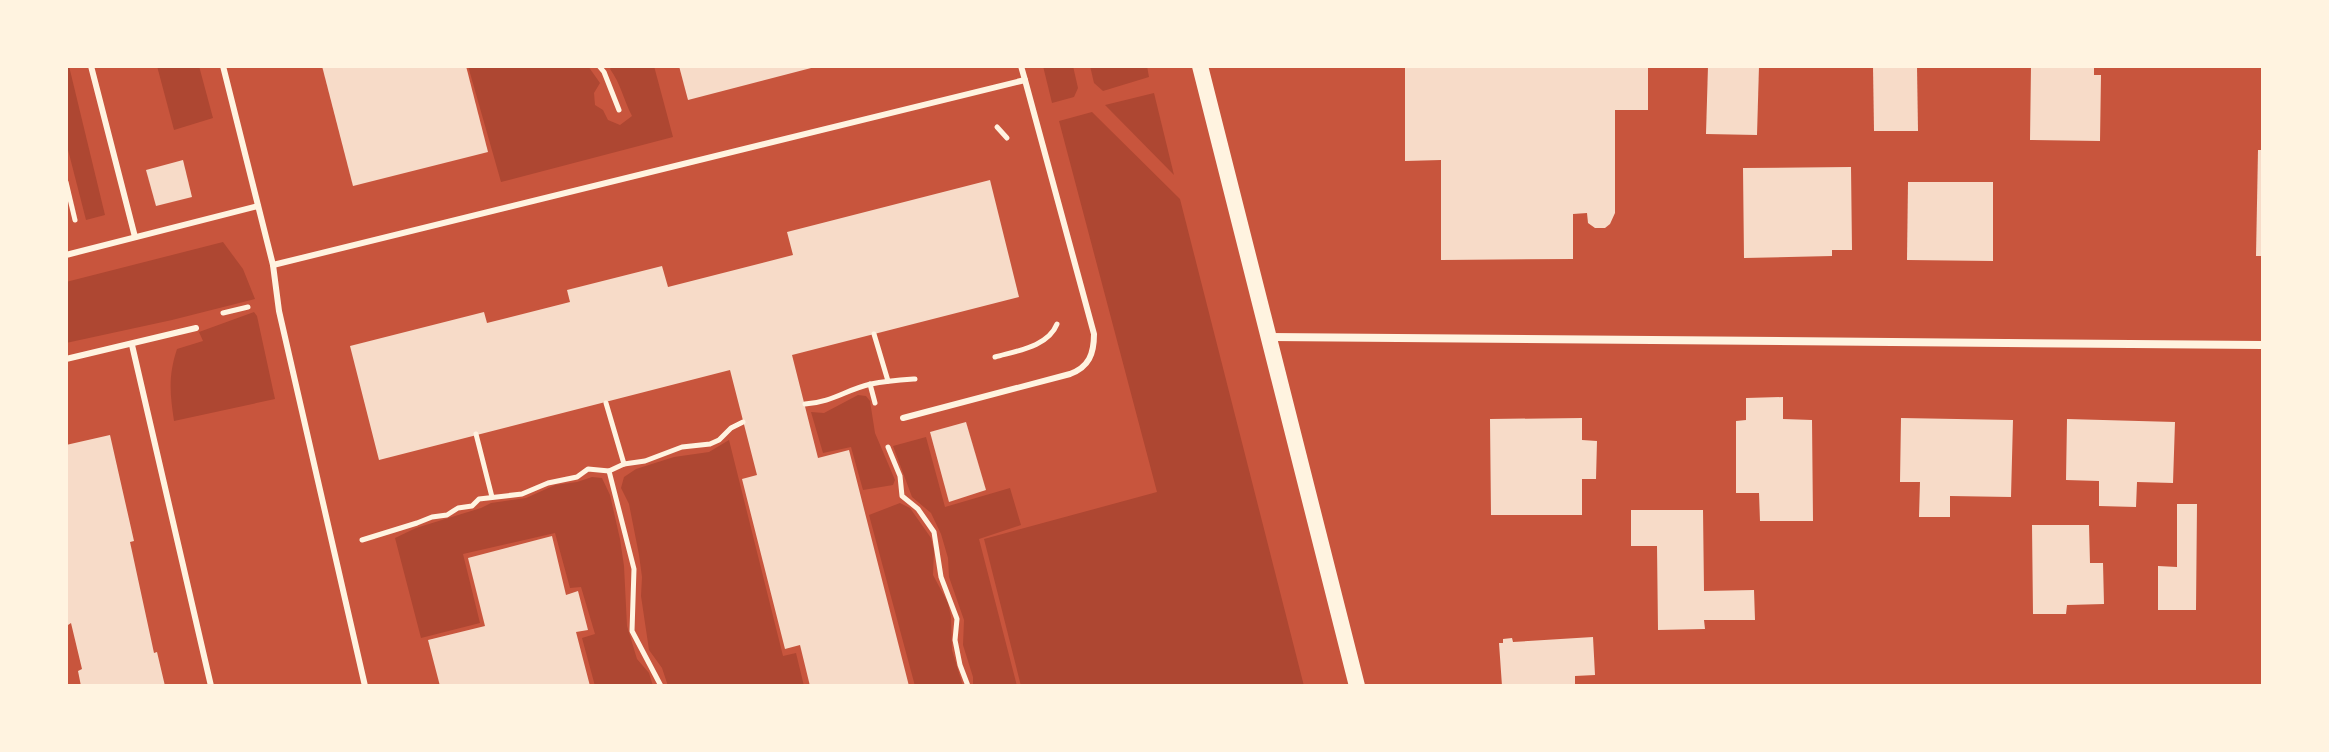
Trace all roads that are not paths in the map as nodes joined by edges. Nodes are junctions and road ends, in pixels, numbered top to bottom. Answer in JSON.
{"nodes":[{"id":1,"x":91,"y":66,"type":"edge"},
{"id":2,"x":223,"y":66,"type":"edge"},
{"id":3,"x":1021,"y":66,"type":"edge"},
{"id":4,"x":1200,"y":66,"type":"edge"},
{"id":5,"x":1025,"y":80,"type":"junction"},
{"id":6,"x":258,"y":206,"type":"junction"},
{"id":7,"x":135,"y":237,"type":"junction"},
{"id":8,"x":66,"y":255,"type":"edge"},
{"id":9,"x":273,"y":265,"type":"junction"},
{"id":10,"x":196,"y":328,"type":"road end"},
{"id":11,"x":1269,"y":337,"type":"junction"},
{"id":12,"x":132,"y":345,"type":"junction"},
{"id":13,"x":2263,"y":345,"type":"edge"},
{"id":14,"x":66,"y":359,"type":"edge"},
{"id":15,"x":903,"y":418,"type":"dead end"},
{"id":16,"x":211,"y":686,"type":"edge"},
{"id":17,"x":365,"y":686,"type":"edge"},
{"id":18,"x":1357,"y":686,"type":"edge"}],
"edges":[{"from":1,"to":7,"type":"lane"},
{"from":2,"to":6,"type":"lane"},
{"from":3,"to":5,"type":"lane"},
{"from":4,"to":11,"type":"main road"},
{"from":5,"to":9,"type":"lane"},
{"from":5,"to":15,"type":"lane"},
{"from":6,"to":7,"type":"lane"},
{"from":6,"to":9,"type":"lane"},
{"from":7,"to":8,"type":"lane"},
{"from":9,"to":17,"type":"lane"},
{"from":10,"to":12,"type":"lane"},
{"from":11,"to":13,"type":"street"},
{"from":11,"to":18,"type":"main road"},
{"from":12,"to":14,"type":"lane"},
{"from":12,"to":16,"type":"lane"}]}
